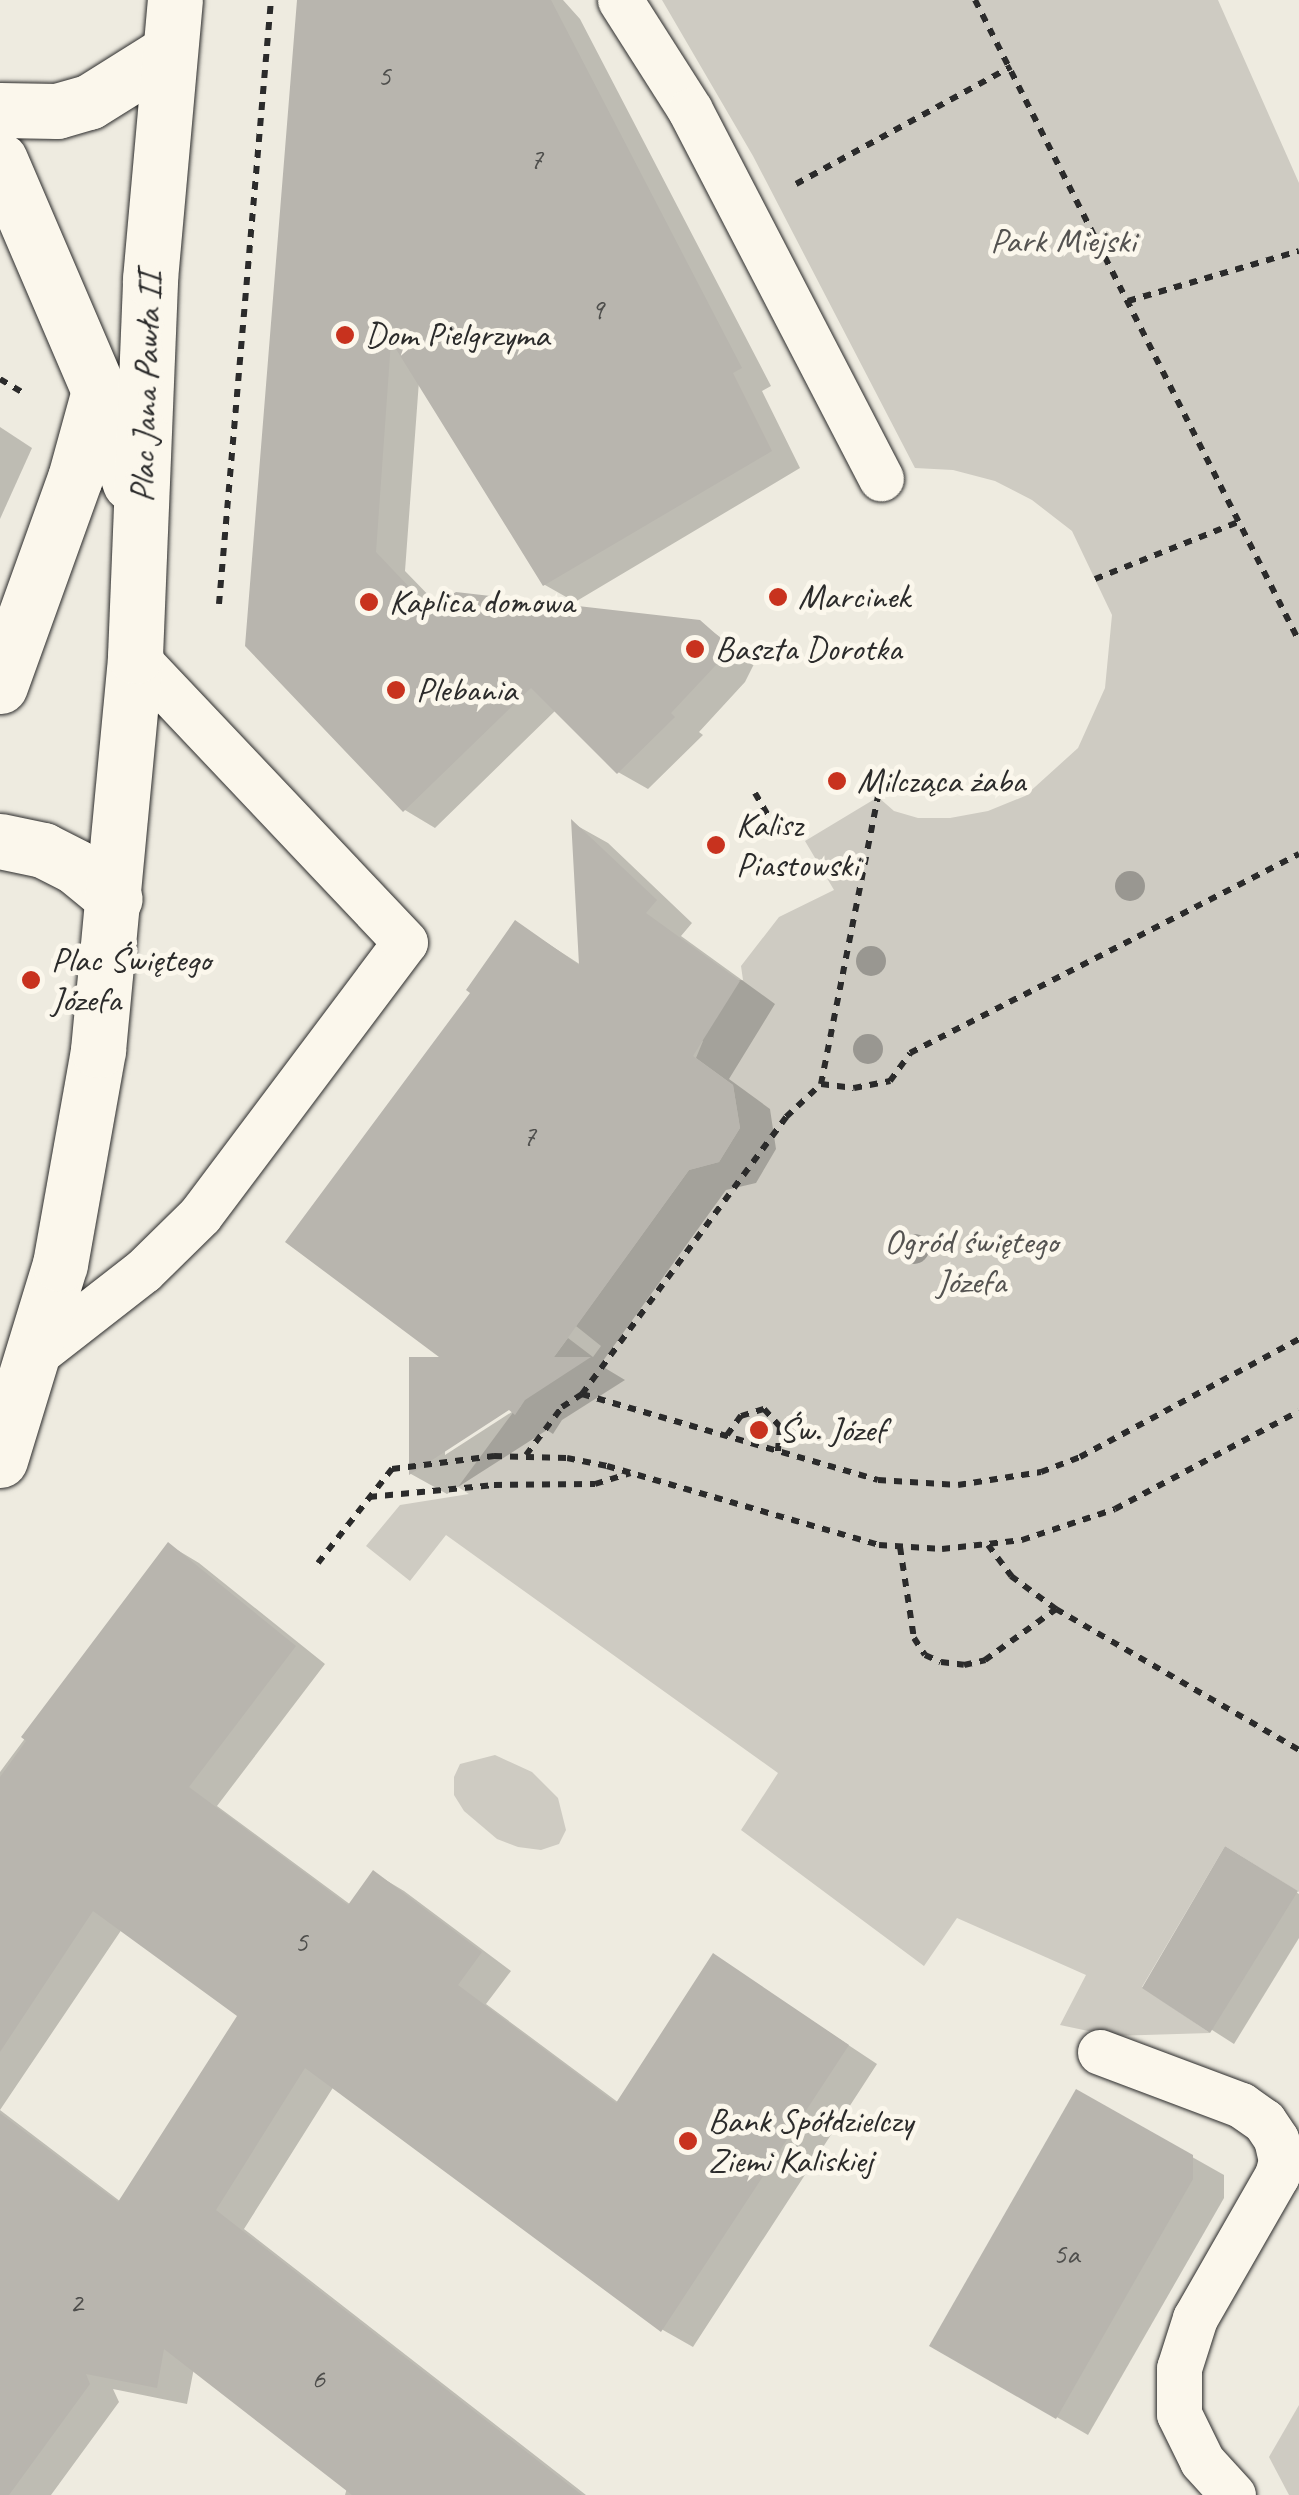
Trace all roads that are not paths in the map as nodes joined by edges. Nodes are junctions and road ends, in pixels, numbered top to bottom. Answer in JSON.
{"nodes":[{"id":1,"x":620,"y":0,"type":"edge"},
{"id":2,"x":172,"y":26,"type":"edge"},
{"id":3,"x":0,"y":110,"type":"edge"},
{"id":4,"x":0,"y":160,"type":"edge"},
{"id":5,"x":98,"y":392,"type":"junction"},
{"id":6,"x":881,"y":478,"type":"dead end"},
{"id":7,"x":141,"y":519,"type":"junction"},
{"id":8,"x":134,"y":656,"type":"junction"},
{"id":9,"x":0,"y":686,"type":"edge"},
{"id":10,"x":0,"y":841,"type":"edge"},
{"id":11,"x":114,"y":899,"type":"junction"},
{"id":12,"x":35,"y":1355,"type":"junction"},
{"id":13,"x":0,"y":1460,"type":"edge"},
{"id":14,"x":1100,"y":2052,"type":"dead end"},
{"id":15,"x":1233,"y":2495,"type":"edge"}],
"edges":[{"from":1,"to":6,"type":"lane"},
{"from":2,"to":3,"type":"street","name":"Plac Jana Pawła II"},
{"from":2,"to":7,"type":"street","name":"Plac Jana Pawła II"},
{"from":4,"to":5,"type":"street","name":"Plac Jana Pawła II"},
{"from":5,"to":7,"type":"street","name":"Plac Jana Pawła II"},
{"from":5,"to":9,"type":"street"},
{"from":7,"to":8,"type":"street"},
{"from":8,"to":11,"type":"street"},
{"from":8,"to":12,"type":"lane"},
{"from":10,"to":11,"type":"street"},
{"from":11,"to":12,"type":"street"},
{"from":12,"to":13,"type":"street"},
{"from":14,"to":15,"type":"lane"}]}
